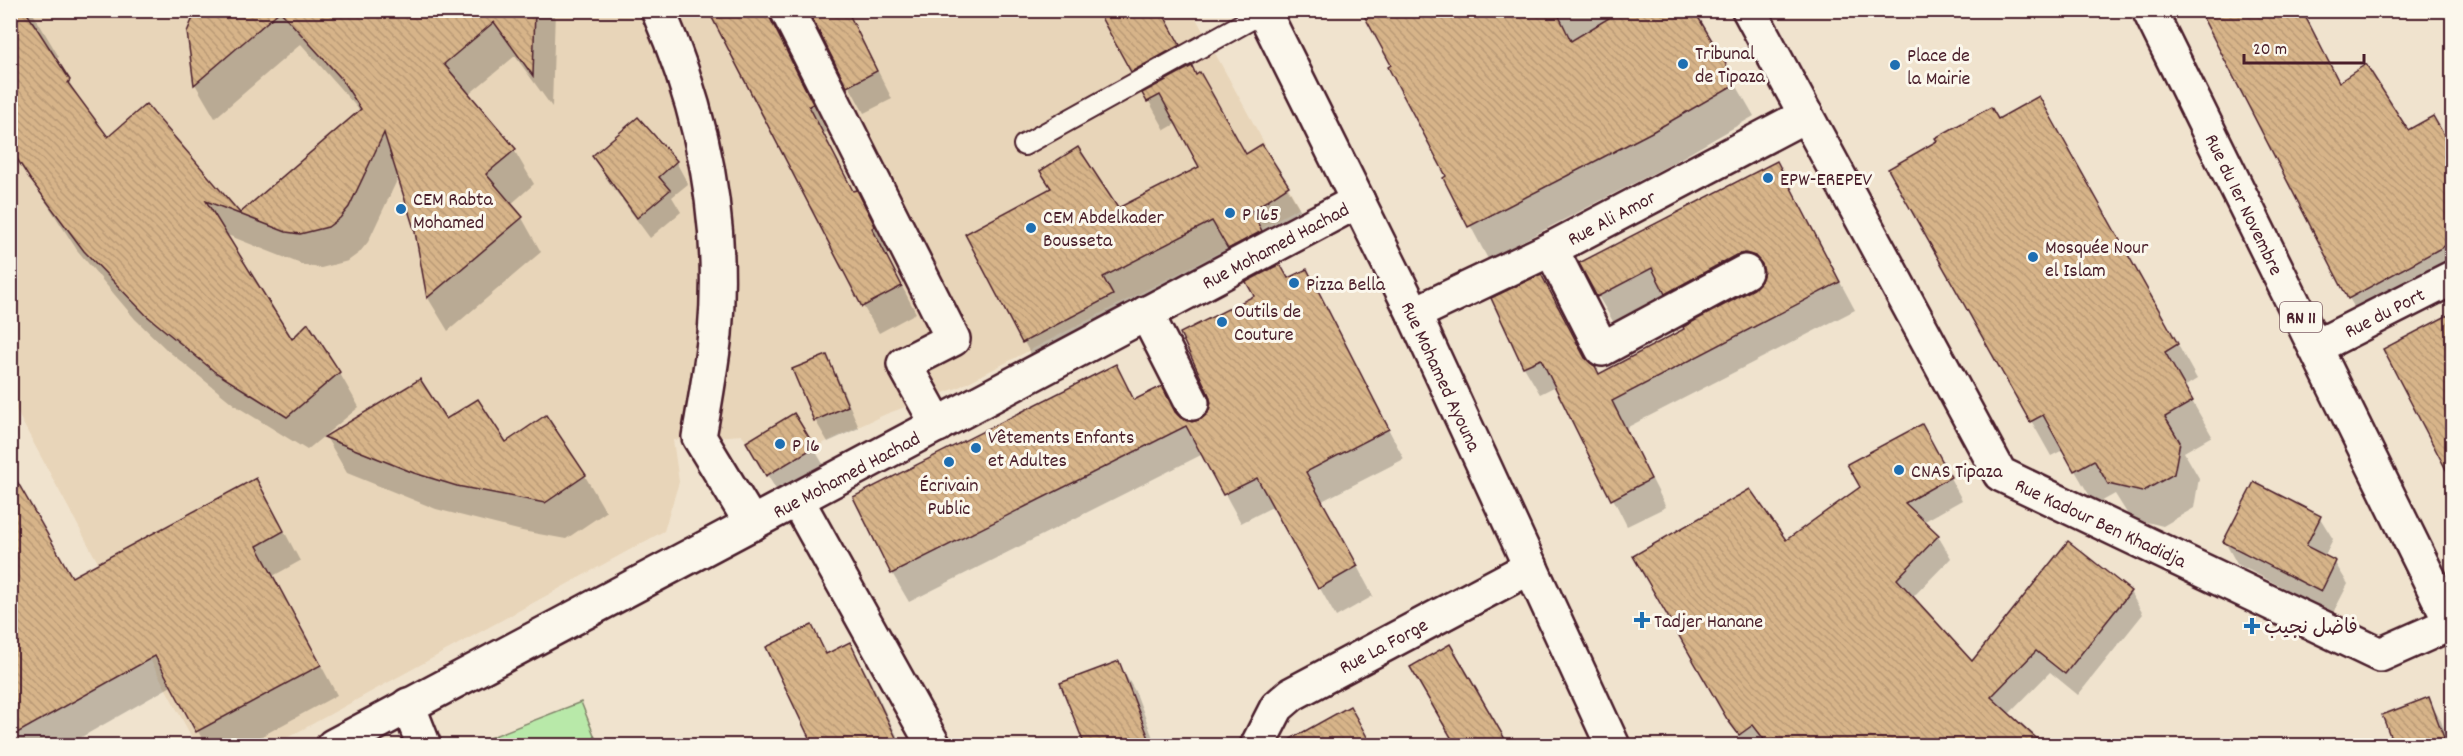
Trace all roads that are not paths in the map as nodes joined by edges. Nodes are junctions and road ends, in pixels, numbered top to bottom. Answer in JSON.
{"nodes":[{"id":1,"x":658,"y":10,"type":"edge"},
{"id":2,"x":787,"y":10,"type":"edge"},
{"id":3,"x":1749,"y":10,"type":"edge"},
{"id":4,"x":2149,"y":10,"type":"edge"},
{"id":5,"x":1264,"y":11,"type":"edge"},
{"id":6,"x":1806,"y":115,"type":"junction"},
{"id":7,"x":1024,"y":145,"type":"dead end"},
{"id":8,"x":1358,"y":201,"type":"junction"},
{"id":9,"x":1551,"y":249,"type":"junction"},
{"id":10,"x":1745,"y":272,"type":"dead end"},
{"id":11,"x":2452,"y":278,"type":"edge"},
{"id":12,"x":1146,"y":314,"type":"junction"},
{"id":13,"x":1414,"y":314,"type":"junction"},
{"id":14,"x":2316,"y":347,"type":"junction"},
{"id":15,"x":1192,"y":404,"type":"dead end"},
{"id":16,"x":938,"y":425,"type":"junction"},
{"id":17,"x":797,"y":500,"type":"junction"},
{"id":18,"x":752,"y":524,"type":"junction"},
{"id":19,"x":1531,"y":567,"type":"junction"},
{"id":20,"x":2452,"y":624,"type":"edge"},
{"id":21,"x":408,"y":705,"type":"junction"},
{"id":22,"x":333,"y":746,"type":"edge"},
{"id":23,"x":424,"y":746,"type":"edge"},
{"id":24,"x":934,"y":746,"type":"edge"},
{"id":25,"x":1257,"y":746,"type":"edge"},
{"id":26,"x":1613,"y":746,"type":"edge"}],
"edges":[{"from":1,"to":18,"type":"street"},
{"from":2,"to":16,"type":"street"},
{"from":3,"to":6,"type":"street","name":"Rue Kadour Ben Khadidja"},
{"from":4,"to":14,"type":"street","name":"Rue du 1er Novembre","number":"RN 11"},
{"from":5,"to":7,"type":"lane"},
{"from":5,"to":8,"type":"street","name":"Rue Mohamed Ayouna"},
{"from":6,"to":9,"type":"street","name":"Rue Ali Amor"},
{"from":6,"to":20,"type":"street","name":"Rue Kadour Ben Khadidja"},
{"from":8,"to":12,"type":"street","name":"Rue Mohamed Hachad"},
{"from":8,"to":13,"type":"street","name":"Rue Mohamed Ayouna"},
{"from":9,"to":10,"type":"street"},
{"from":9,"to":13,"type":"street","name":"Rue Ali Amor"},
{"from":11,"to":14,"type":"street","name":"Rue du Port"},
{"from":12,"to":15,"type":"street"},
{"from":12,"to":16,"type":"street","name":"Rue Mohamed Hachad"},
{"from":13,"to":19,"type":"street","name":"Rue Mohamed Ayouna"},
{"from":14,"to":20,"type":"street","name":"Rue du 1er Novembre","number":"RN 11"},
{"from":16,"to":17,"type":"street","name":"Rue Mohamed Hachad"},
{"from":17,"to":18,"type":"street","name":"Rue Mohamed Hachad"},
{"from":17,"to":24,"type":"street"},
{"from":18,"to":21,"type":"street","name":"Rue Mohamed Hachad"},
{"from":19,"to":25,"type":"street","name":"Rue La Forge"},
{"from":19,"to":26,"type":"street","name":"Rue Mohamed Ayouna"},
{"from":21,"to":22,"type":"street","name":"Rue Mohamed Hachad"},
{"from":21,"to":23,"type":"street"}]}
